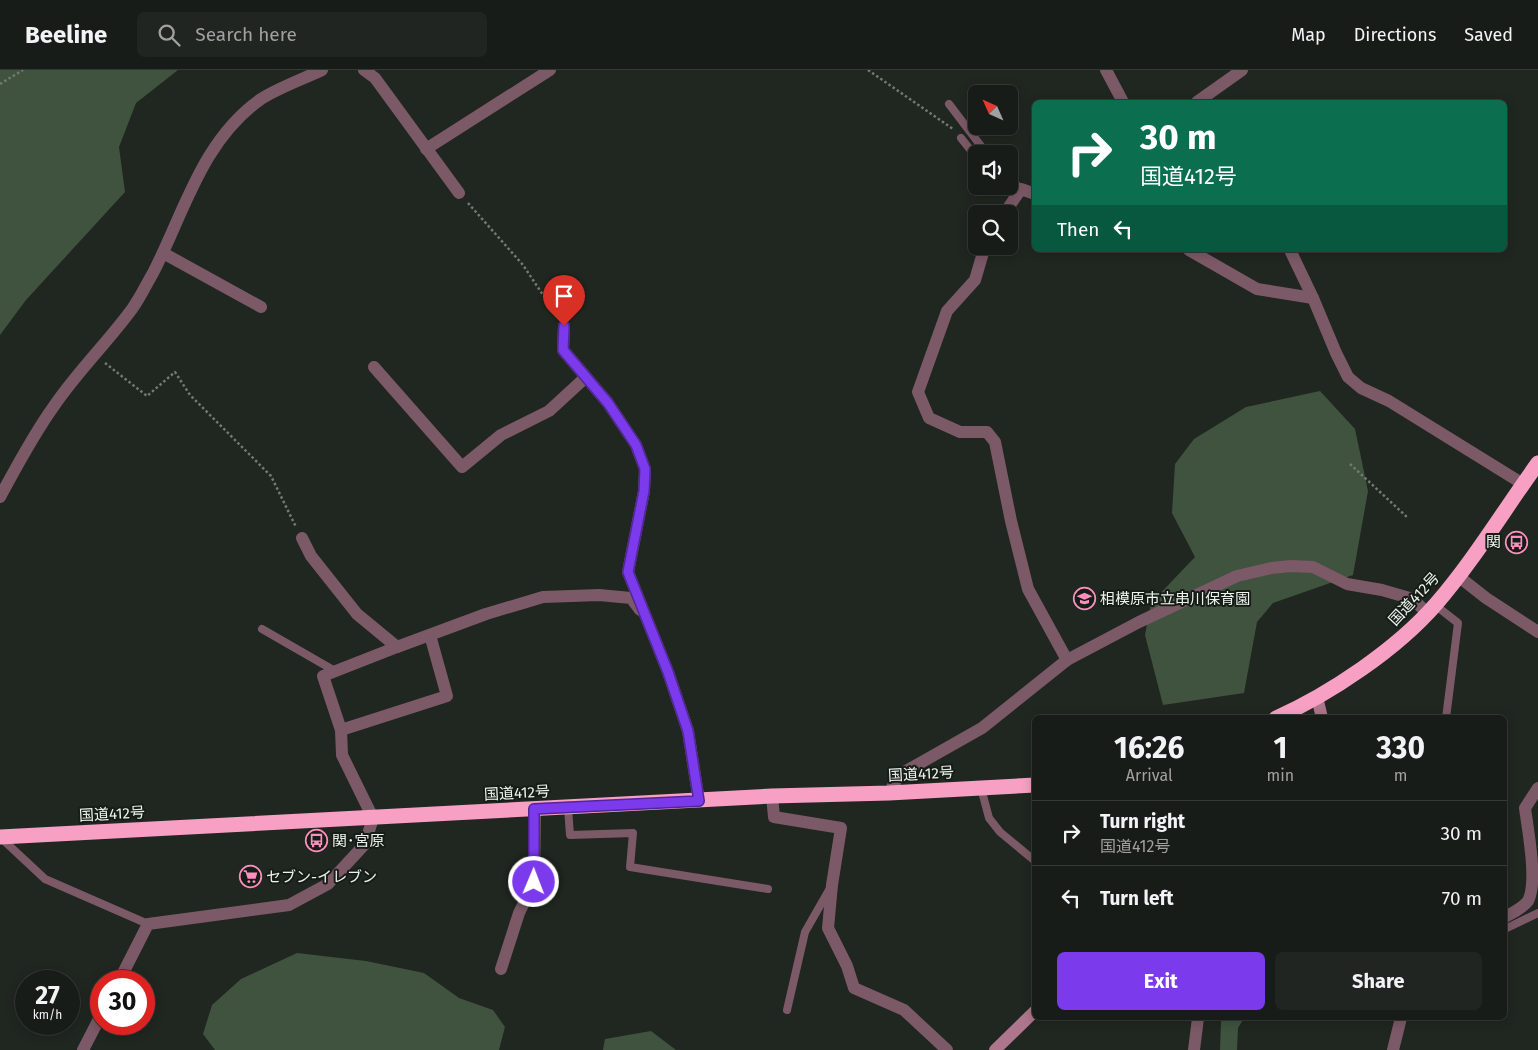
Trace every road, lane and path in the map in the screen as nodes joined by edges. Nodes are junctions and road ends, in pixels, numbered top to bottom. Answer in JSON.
{"nodes":[{"id":1,"x":23,"y":70,"type":"edge"},
{"id":2,"x":322,"y":70,"type":"edge"},
{"id":3,"x":364,"y":70,"type":"edge"},
{"id":4,"x":550,"y":70,"type":"edge"},
{"id":5,"x":868,"y":70,"type":"edge"},
{"id":6,"x":1106,"y":70,"type":"edge"},
{"id":7,"x":1242,"y":70,"type":"edge"},
{"id":8,"x":0,"y":84,"type":"edge"},
{"id":9,"x":1122,"y":100,"type":"edge"},
{"id":10,"x":1200,"y":100,"type":"edge"},
{"id":11,"x":949,"y":104,"type":"dead end"},
{"id":12,"x":961,"y":138,"type":"joint"},
{"id":13,"x":980,"y":145,"type":"edge"},
{"id":14,"x":968,"y":147,"type":"edge"},
{"id":15,"x":426,"y":149,"type":"junction"},
{"id":16,"x":1018,"y":186,"type":"edge"},
{"id":17,"x":1018,"y":187,"type":"edge"},
{"id":18,"x":1021,"y":189,"type":"junction"},
{"id":19,"x":459,"y":193,"type":"joint"},
{"id":20,"x":1032,"y":193,"type":"edge"},
{"id":21,"x":1010,"y":205,"type":"edge"},
{"id":22,"x":1192,"y":252,"type":"edge"},
{"id":23,"x":1291,"y":252,"type":"edge"},
{"id":24,"x":163,"y":253,"type":"junction"},
{"id":25,"x":982,"y":255,"type":"edge"},
{"id":26,"x":1313,"y":298,"type":"junction"},
{"id":27,"x":261,"y":307,"type":"dead end"},
{"id":28,"x":564,"y":326,"type":"joint"},
{"id":29,"x":94,"y":355,"type":"junction"},
{"id":30,"x":374,"y":368,"type":"dead end"},
{"id":31,"x":586,"y":377,"type":"junction"},
{"id":32,"x":1538,"y":463,"type":"edge"},
{"id":33,"x":1350,"y":464,"type":"dead end"},
{"id":34,"x":1523,"y":484,"type":"junction"},
{"id":35,"x":0,"y":497,"type":"edge"},
{"id":36,"x":1408,"y":518,"type":"dead end"},
{"id":37,"x":302,"y":538,"type":"joint"},
{"id":38,"x":1458,"y":576,"type":"junction"},
{"id":39,"x":1431,"y":609,"type":"junction"},
{"id":40,"x":645,"y":616,"type":"junction"},
{"id":41,"x":262,"y":629,"type":"dead end"},
{"id":42,"x":1538,"y":632,"type":"edge"},
{"id":43,"x":430,"y":635,"type":"junction"},
{"id":44,"x":397,"y":647,"type":"junction"},
{"id":45,"x":1067,"y":660,"type":"junction"},
{"id":46,"x":335,"y":671,"type":"junction"},
{"id":47,"x":1318,"y":697,"type":"junction"},
{"id":48,"x":1282,"y":715,"type":"edge"},
{"id":49,"x":1321,"y":715,"type":"edge"},
{"id":50,"x":1446,"y":715,"type":"edge"},
{"id":51,"x":341,"y":730,"type":"junction"},
{"id":52,"x":1032,"y":785,"type":"edge"},
{"id":53,"x":981,"y":788,"type":"junction"},
{"id":54,"x":1538,"y":788,"type":"edge"},
{"id":55,"x":889,"y":793,"type":"junction"},
{"id":56,"x":772,"y":796,"type":"junction"},
{"id":57,"x":699,"y":801,"type":"junction"},
{"id":58,"x":568,"y":808,"type":"junction"},
{"id":59,"x":534,"y":809,"type":"junction"},
{"id":60,"x":373,"y":818,"type":"junction"},
{"id":61,"x":0,"y":837,"type":"edge"},
{"id":62,"x":1032,"y":859,"type":"edge"},
{"id":63,"x":832,"y":885,"type":"junction"},
{"id":64,"x":768,"y":889,"type":"dead end"},
{"id":65,"x":1538,"y":913,"type":"edge"},
{"id":66,"x":1507,"y":915,"type":"edge"},
{"id":67,"x":148,"y":924,"type":"junction"},
{"id":68,"x":1507,"y":929,"type":"edge"},
{"id":69,"x":501,"y":969,"type":"dead end"},
{"id":70,"x":125,"y":970,"type":"edge"},
{"id":71,"x":787,"y":1010,"type":"dead end"},
{"id":72,"x":1032,"y":1014,"type":"edge"},
{"id":73,"x":1198,"y":1020,"type":"edge"},
{"id":74,"x":1400,"y":1020,"type":"edge"},
{"id":75,"x":91,"y":1035,"type":"edge"},
{"id":76,"x":83,"y":1050,"type":"edge"},
{"id":77,"x":947,"y":1050,"type":"edge"},
{"id":78,"x":995,"y":1050,"type":"edge"},
{"id":79,"x":1194,"y":1050,"type":"edge"},
{"id":80,"x":1393,"y":1050,"type":"edge"}],
"edges":[{"from":1,"to":8,"type":"path"},
{"from":2,"to":24,"type":"street"},
{"from":3,"to":15,"type":"street"},
{"from":4,"to":15,"type":"street"},
{"from":5,"to":12,"type":"path"},
{"from":6,"to":9,"type":"street"},
{"from":7,"to":10,"type":"street"},
{"from":11,"to":13,"type":"lane"},
{"from":12,"to":14,"type":"lane"},
{"from":15,"to":19,"type":"street"},
{"from":16,"to":18,"type":"lane"},
{"from":17,"to":18,"type":"lane"},
{"from":18,"to":20,"type":"street"},
{"from":18,"to":21,"type":"street"},
{"from":19,"to":28,"type":"path"},
{"from":22,"to":26,"type":"street"},
{"from":23,"to":26,"type":"street"},
{"from":24,"to":27,"type":"street"},
{"from":24,"to":29,"type":"street"},
{"from":25,"to":45,"type":"street"},
{"from":26,"to":34,"type":"street"},
{"from":28,"to":31,"type":"street"},
{"from":29,"to":35,"type":"street"},
{"from":29,"to":37,"type":"path"},
{"from":30,"to":31,"type":"street"},
{"from":31,"to":40,"type":"street"},
{"from":32,"to":34,"type":"highway","name":"国道412号"},
{"from":33,"to":36,"type":"path"},
{"from":34,"to":38,"type":"highway","name":"国道412号"},
{"from":37,"to":44,"type":"street"},
{"from":38,"to":39,"type":"highway","name":"国道412号"},
{"from":38,"to":42,"type":"street"},
{"from":39,"to":45,"type":"street"},
{"from":39,"to":47,"type":"highway","name":"国道412号"},
{"from":39,"to":50,"type":"lane"},
{"from":40,"to":43,"type":"street"},
{"from":40,"to":57,"type":"street"},
{"from":41,"to":46,"type":"lane"},
{"from":43,"to":44,"type":"street"},
{"from":43,"to":51,"type":"street"},
{"from":44,"to":46,"type":"street"},
{"from":45,"to":55,"type":"street"},
{"from":46,"to":51,"type":"street"},
{"from":47,"to":48,"type":"highway","name":"国道412号"},
{"from":47,"to":49,"type":"main road"},
{"from":51,"to":60,"type":"street"},
{"from":52,"to":53,"type":"highway","name":"国道412号"},
{"from":53,"to":55,"type":"highway","name":"国道412号"},
{"from":53,"to":62,"type":"lane"},
{"from":54,"to":66,"type":"street"},
{"from":55,"to":56,"type":"highway","name":"国道412号"},
{"from":56,"to":57,"type":"highway","name":"国道412号"},
{"from":56,"to":63,"type":"street"},
{"from":57,"to":58,"type":"highway","name":"国道412号"},
{"from":58,"to":59,"type":"highway","name":"国道412号"},
{"from":58,"to":64,"type":"lane"},
{"from":59,"to":60,"type":"highway","name":"国道412号"},
{"from":59,"to":69,"type":"street"},
{"from":60,"to":61,"type":"highway","name":"国道412号"},
{"from":60,"to":67,"type":"street"},
{"from":61,"to":67,"type":"lane"},
{"from":63,"to":71,"type":"lane"},
{"from":63,"to":77,"type":"street"},
{"from":65,"to":68,"type":"lane"},
{"from":67,"to":70,"type":"street"},
{"from":72,"to":78,"type":"main road"},
{"from":73,"to":79,"type":"street"},
{"from":74,"to":80,"type":"street"},
{"from":75,"to":76,"type":"street"}]}
